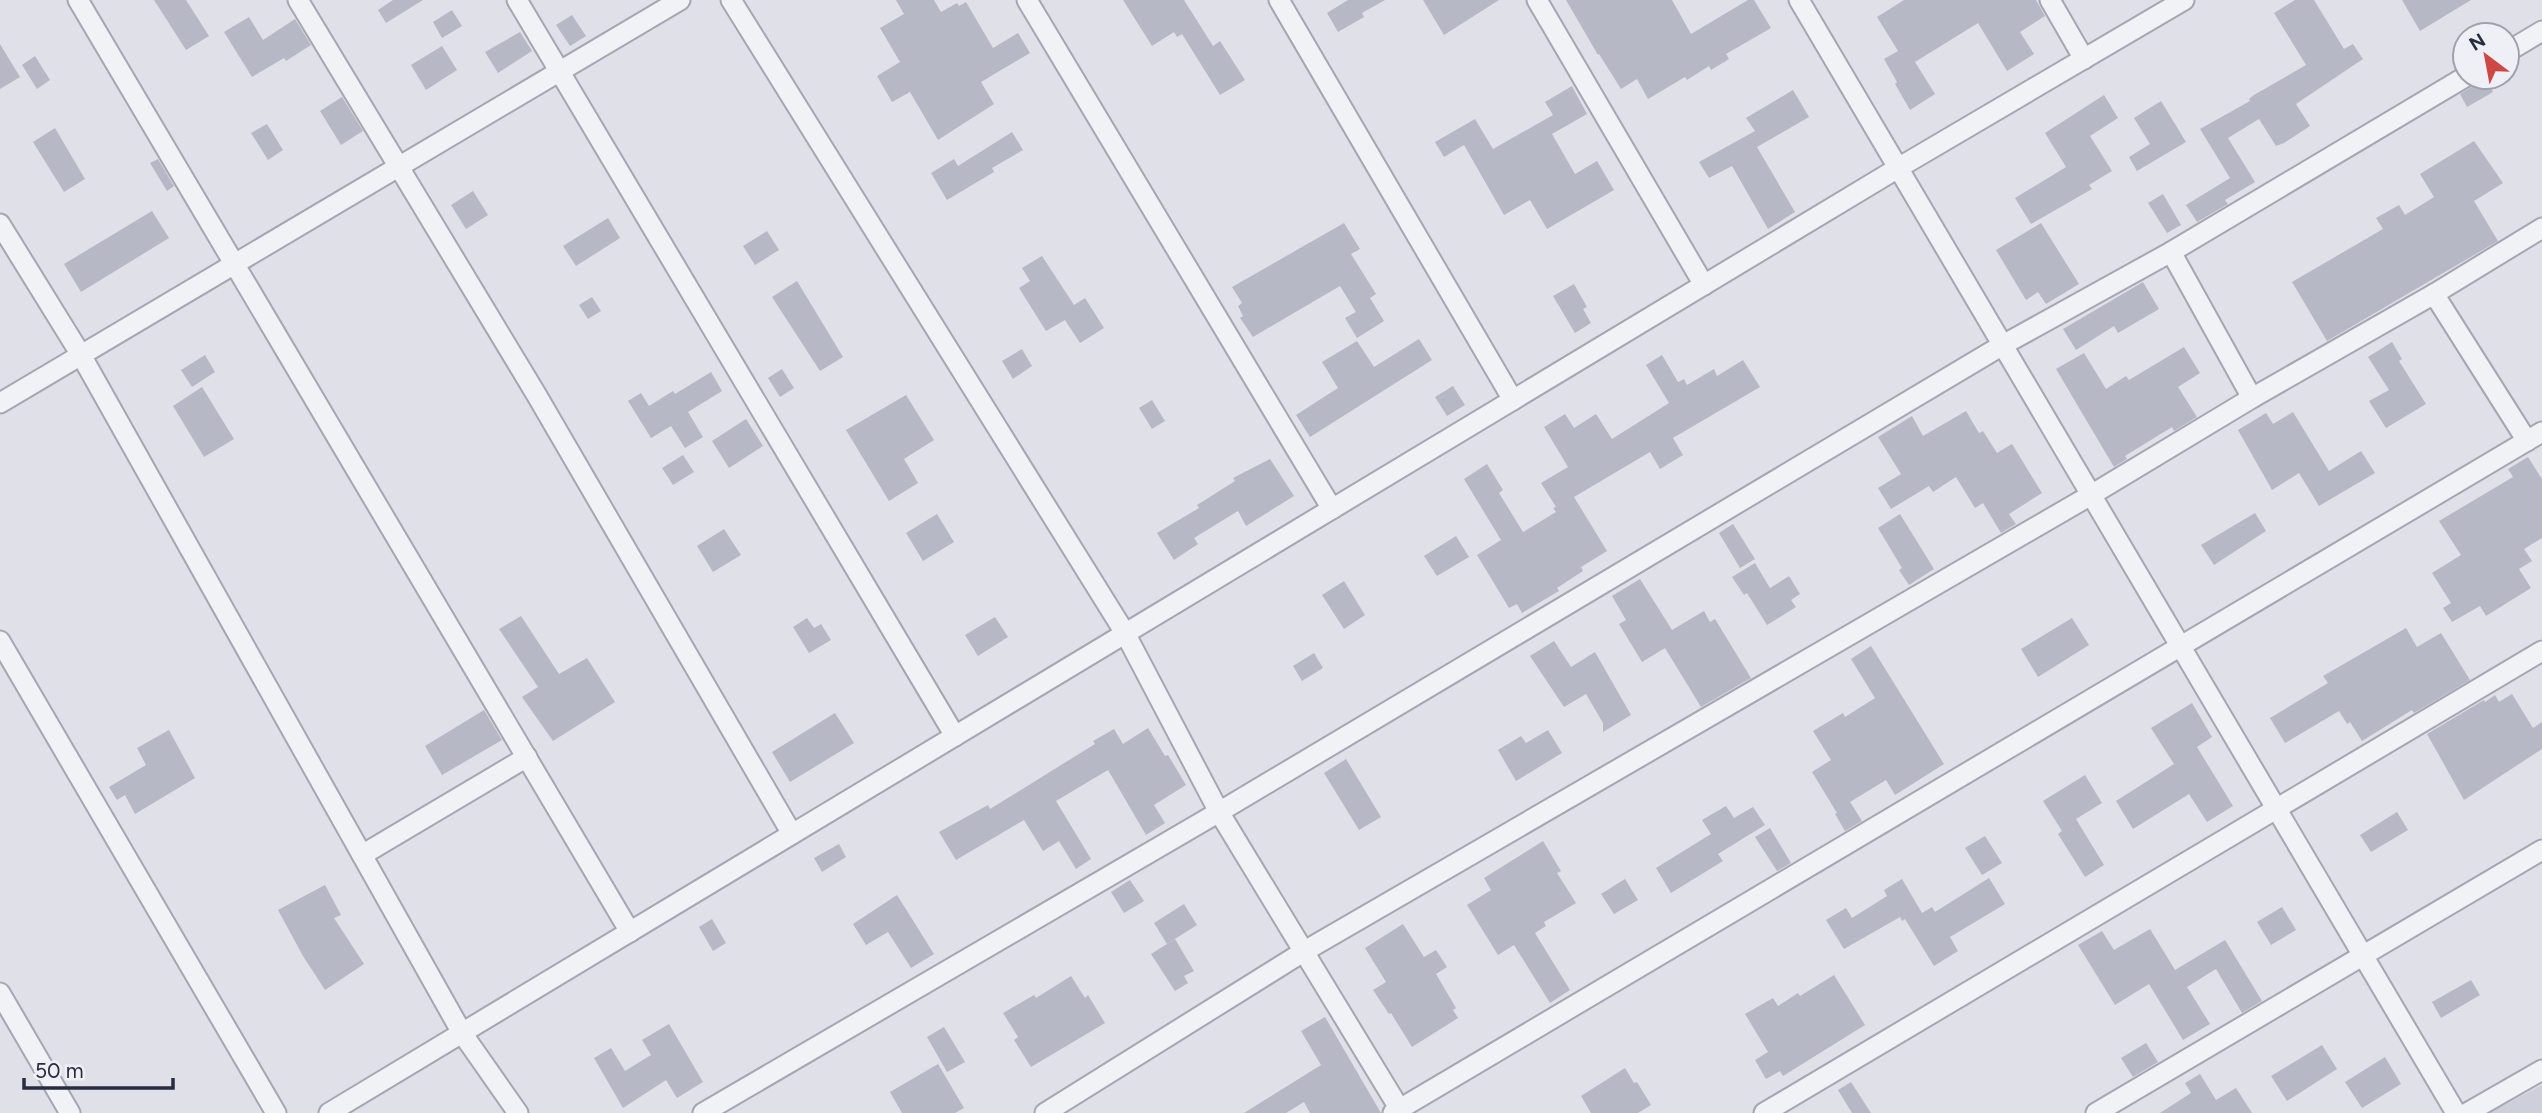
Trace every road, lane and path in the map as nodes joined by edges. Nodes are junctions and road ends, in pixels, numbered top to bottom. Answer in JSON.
{"nodes":[{"id":1,"x":78,"y":0,"type":"edge"},
{"id":2,"x":298,"y":0,"type":"edge"},
{"id":3,"x":517,"y":0,"type":"edge"},
{"id":4,"x":680,"y":0,"type":"edge"},
{"id":5,"x":731,"y":0,"type":"edge"},
{"id":6,"x":1027,"y":0,"type":"edge"},
{"id":7,"x":1279,"y":0,"type":"edge"},
{"id":8,"x":1537,"y":0,"type":"edge"},
{"id":9,"x":1799,"y":0,"type":"edge"},
{"id":10,"x":2050,"y":0,"type":"edge"},
{"id":11,"x":2184,"y":0,"type":"edge"},
{"id":12,"x":2542,"y":31,"type":"edge"},
{"id":13,"x":2521,"y":44,"type":"edge"},
{"id":14,"x":2084,"y":59,"type":"junction"},
{"id":15,"x":560,"y":71,"type":"junction"},
{"id":16,"x":2451,"y":85,"type":"edge"},
{"id":17,"x":400,"y":166,"type":"junction"},
{"id":18,"x":1898,"y":168,"type":"junction"},
{"id":19,"x":0,"y":224,"type":"edge"},
{"id":20,"x":2542,"y":228,"type":"edge"},
{"id":21,"x":2171,"y":252,"type":"junction"},
{"id":22,"x":236,"y":264,"type":"junction"},
{"id":23,"x":1704,"y":285,"type":"junction"},
{"id":24,"x":2434,"y":294,"type":"junction"},
{"id":25,"x":2001,"y":346,"type":"junction"},
{"id":26,"x":81,"y":355,"type":"junction"},
{"id":27,"x":2252,"y":398,"type":"junction"},
{"id":28,"x":1513,"y":400,"type":"junction"},
{"id":29,"x":0,"y":402,"type":"edge"},
{"id":30,"x":2535,"y":437,"type":"edge"},
{"id":31,"x":2091,"y":495,"type":"junction"},
{"id":32,"x":1332,"y":509,"type":"junction"},
{"id":33,"x":1125,"y":633,"type":"junction"},
{"id":34,"x":0,"y":641,"type":"edge"},
{"id":35,"x":2181,"y":646,"type":"junction"},
{"id":36,"x":2542,"y":650,"type":"edge"},
{"id":37,"x":955,"y":736,"type":"junction"},
{"id":38,"x":527,"y":757,"type":"junction"},
{"id":39,"x":2277,"y":808,"type":"junction"},
{"id":40,"x":1219,"y":812,"type":"junction"},
{"id":41,"x":792,"y":834,"type":"junction"},
{"id":42,"x":2542,"y":850,"type":"edge"},
{"id":43,"x":362,"y":855,"type":"junction"},
{"id":44,"x":630,"y":932,"type":"junction"},
{"id":45,"x":1303,"y":952,"type":"junction"},
{"id":46,"x":2364,"y":957,"type":"junction"},
{"id":47,"x":0,"y":993,"type":"edge"},
{"id":48,"x":462,"y":1033,"type":"junction"},
{"id":49,"x":2542,"y":1070,"type":"edge"},
{"id":50,"x":1398,"y":1112,"type":"edge"},
{"id":51,"x":70,"y":1113,"type":"edge"},
{"id":52,"x":276,"y":1113,"type":"edge"},
{"id":53,"x":329,"y":1113,"type":"edge"},
{"id":54,"x":518,"y":1113,"type":"edge"},
{"id":55,"x":703,"y":1113,"type":"edge"},
{"id":56,"x":1045,"y":1113,"type":"edge"},
{"id":57,"x":1764,"y":1113,"type":"edge"},
{"id":58,"x":2096,"y":1113,"type":"edge"},
{"id":59,"x":2456,"y":1113,"type":"edge"},
{"id":60,"x":2467,"y":1113,"type":"edge"}],
"edges":[{"from":1,"to":22,"type":"street"},
{"from":2,"to":17,"type":"street"},
{"from":3,"to":15,"type":"street"},
{"from":4,"to":15,"type":"street"},
{"from":5,"to":33,"type":"street"},
{"from":6,"to":32,"type":"street"},
{"from":7,"to":28,"type":"street"},
{"from":8,"to":23,"type":"street"},
{"from":9,"to":18,"type":"street"},
{"from":10,"to":14,"type":"street"},
{"from":11,"to":14,"type":"street"},
{"from":12,"to":13,"type":"street"},
{"from":14,"to":18,"type":"street"},
{"from":15,"to":17,"type":"street"},
{"from":15,"to":37,"type":"street"},
{"from":16,"to":21,"type":"street"},
{"from":17,"to":22,"type":"street"},
{"from":17,"to":41,"type":"street"},
{"from":18,"to":23,"type":"street"},
{"from":18,"to":25,"type":"street"},
{"from":19,"to":26,"type":"street"},
{"from":20,"to":24,"type":"street"},
{"from":21,"to":25,"type":"street"},
{"from":21,"to":27,"type":"street"},
{"from":22,"to":26,"type":"street"},
{"from":22,"to":38,"type":"street"},
{"from":23,"to":28,"type":"street"},
{"from":24,"to":27,"type":"street"},
{"from":24,"to":30,"type":"street"},
{"from":25,"to":31,"type":"street"},
{"from":25,"to":40,"type":"street"},
{"from":26,"to":29,"type":"street"},
{"from":26,"to":43,"type":"street"},
{"from":27,"to":31,"type":"street"},
{"from":28,"to":32,"type":"street"},
{"from":30,"to":35,"type":"street"},
{"from":31,"to":35,"type":"street"},
{"from":31,"to":45,"type":"street"},
{"from":32,"to":33,"type":"street"},
{"from":33,"to":37,"type":"street"},
{"from":33,"to":40,"type":"street"},
{"from":34,"to":52,"type":"street"},
{"from":35,"to":39,"type":"street"},
{"from":35,"to":50,"type":"street"},
{"from":36,"to":39,"type":"street"},
{"from":37,"to":41,"type":"street"},
{"from":38,"to":43,"type":"street"},
{"from":38,"to":44,"type":"street"},
{"from":39,"to":46,"type":"street"},
{"from":39,"to":57,"type":"street"},
{"from":40,"to":45,"type":"street"},
{"from":40,"to":55,"type":"street"},
{"from":41,"to":44,"type":"street"},
{"from":42,"to":46,"type":"street"},
{"from":43,"to":48,"type":"street"},
{"from":44,"to":48,"type":"street"},
{"from":45,"to":50,"type":"street"},
{"from":45,"to":56,"type":"street"},
{"from":46,"to":58,"type":"street"},
{"from":46,"to":59,"type":"street"},
{"from":47,"to":51,"type":"street"},
{"from":48,"to":53,"type":"street"},
{"from":48,"to":54,"type":"street"},
{"from":49,"to":60,"type":"street"}]}
